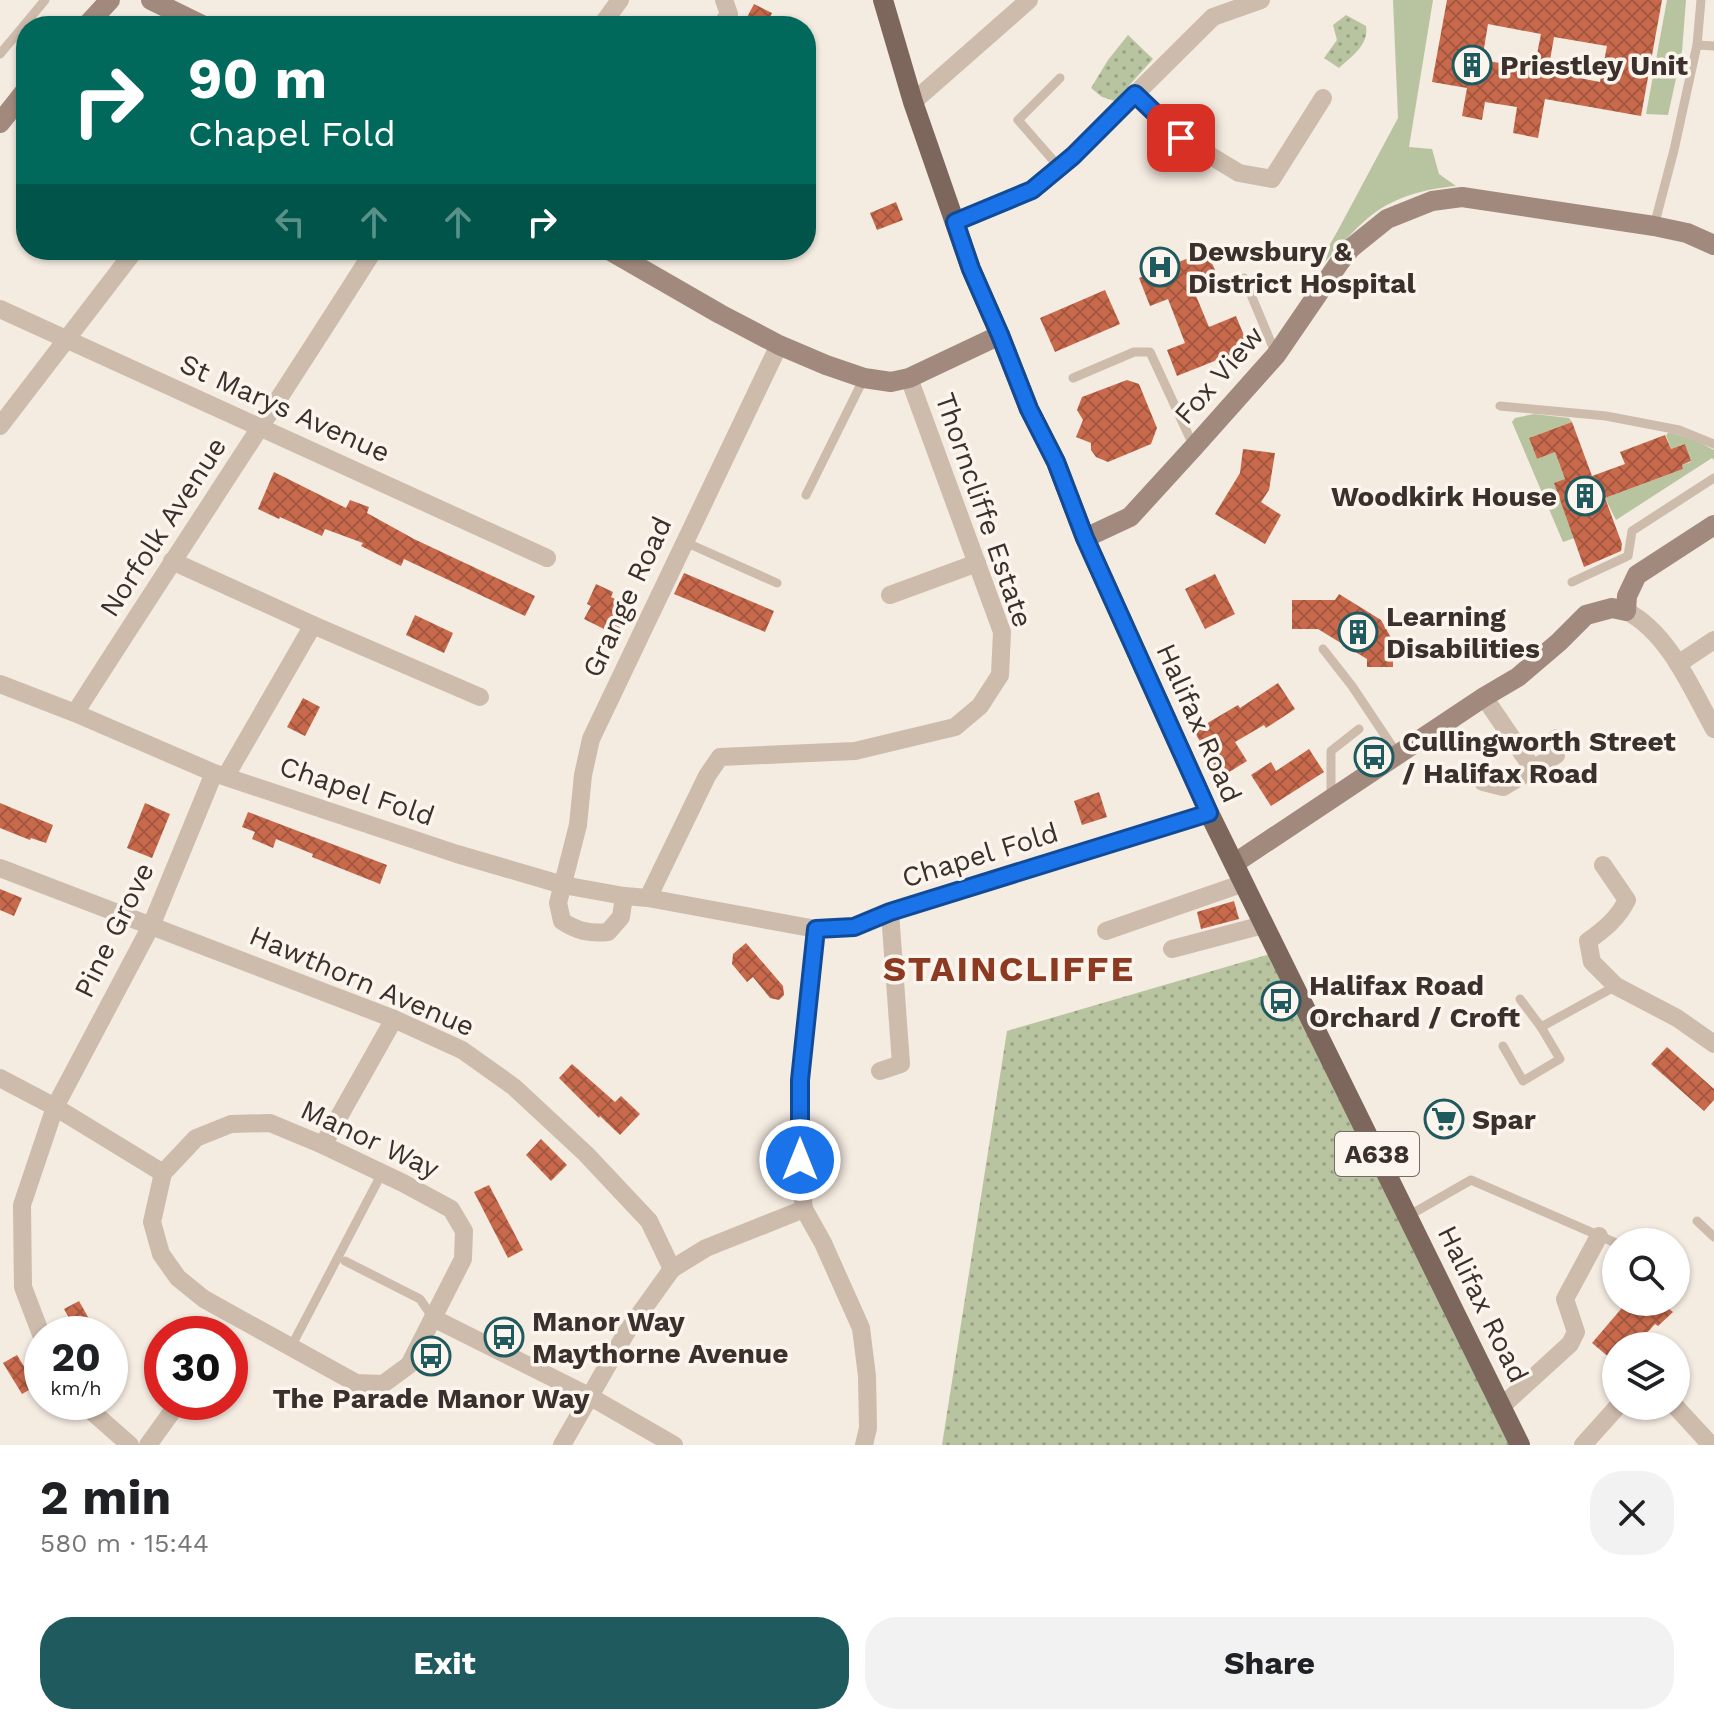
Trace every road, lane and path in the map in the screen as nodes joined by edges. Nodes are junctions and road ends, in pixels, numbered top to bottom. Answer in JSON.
{"nodes":[{"id":1,"x":45,"y":0,"type":"edge"},
{"id":2,"x":110,"y":0,"type":"edge"},
{"id":3,"x":151,"y":0,"type":"edge"},
{"id":4,"x":883,"y":0,"type":"edge"},
{"id":5,"x":1029,"y":0,"type":"edge"},
{"id":6,"x":1261,"y":0,"type":"edge"},
{"id":7,"x":1701,"y":0,"type":"edge"},
{"id":8,"x":32,"y":16,"type":"edge"},
{"id":9,"x":95,"y":16,"type":"edge"},
{"id":10,"x":184,"y":16,"type":"edge"},
{"id":11,"x":16,"y":35,"type":"edge"},
{"id":12,"x":1697,"y":45,"type":"junction"},
{"id":13,"x":1714,"y":46,"type":"edge"},
{"id":14,"x":0,"y":54,"type":"edge"},
{"id":15,"x":1060,"y":78,"type":"dead end"},
{"id":16,"x":1135,"y":94,"type":"junction"},
{"id":17,"x":1323,"y":98,"type":"dead end"},
{"id":18,"x":913,"y":102,"type":"junction"},
{"id":19,"x":16,"y":103,"type":"edge"},
{"id":20,"x":0,"y":123,"type":"edge"},
{"id":21,"x":1059,"y":167,"type":"junction"},
{"id":22,"x":955,"y":222,"type":"junction"},
{"id":23,"x":1654,"y":226,"type":"junction"},
{"id":24,"x":1714,"y":245,"type":"edge"},
{"id":25,"x":127,"y":260,"type":"edge"},
{"id":26,"x":368,"y":260,"type":"edge"},
{"id":27,"x":626,"y":260,"type":"edge"},
{"id":28,"x":1244,"y":278,"type":"dead end"},
{"id":29,"x":0,"y":309,"type":"edge"},
{"id":30,"x":1000,"y":335,"type":"junction"},
{"id":31,"x":66,"y":339,"type":"junction"},
{"id":32,"x":779,"y":345,"type":"junction"},
{"id":33,"x":1276,"y":355,"type":"junction"},
{"id":34,"x":864,"y":378,"type":"junction"},
{"id":35,"x":909,"y":378,"type":"junction"},
{"id":36,"x":1073,"y":378,"type":"dead end"},
{"id":37,"x":1500,"y":406,"type":"dead end"},
{"id":38,"x":0,"y":426,"type":"edge"},
{"id":39,"x":261,"y":428,"type":"junction"},
{"id":40,"x":1714,"y":444,"type":"edge"},
{"id":41,"x":1194,"y":447,"type":"junction"},
{"id":42,"x":1714,"y":478,"type":"edge"},
{"id":43,"x":806,"y":495,"type":"dead end"},
{"id":44,"x":1714,"y":525,"type":"edge"},
{"id":45,"x":1085,"y":538,"type":"junction"},
{"id":46,"x":685,"y":542,"type":"junction"},
{"id":47,"x":547,"y":558,"type":"dead end"},
{"id":48,"x":172,"y":561,"type":"junction"},
{"id":49,"x":977,"y":563,"type":"junction"},
{"id":50,"x":1572,"y":582,"type":"dead end"},
{"id":51,"x":777,"y":583,"type":"dead end"},
{"id":52,"x":890,"y":595,"type":"dead end"},
{"id":53,"x":1626,"y":611,"type":"junction"},
{"id":54,"x":313,"y":625,"type":"junction"},
{"id":55,"x":1714,"y":640,"type":"edge"},
{"id":56,"x":1323,"y":649,"type":"dead end"},
{"id":57,"x":1678,"y":664,"type":"junction"},
{"id":58,"x":0,"y":684,"type":"edge"},
{"id":59,"x":480,"y":697,"type":"dead end"},
{"id":60,"x":1484,"y":697,"type":"junction"},
{"id":61,"x":75,"y":713,"type":"junction"},
{"id":62,"x":1359,"y":729,"type":"dead end"},
{"id":63,"x":1714,"y":729,"type":"edge"},
{"id":64,"x":1557,"y":738,"type":"dead end"},
{"id":65,"x":1398,"y":755,"type":"junction"},
{"id":66,"x":1533,"y":769,"type":"junction"},
{"id":67,"x":220,"y":775,"type":"junction"},
{"id":68,"x":1483,"y":782,"type":"dead end"},
{"id":69,"x":1331,"y":799,"type":"junction"},
{"id":70,"x":1209,"y":813,"type":"junction"},
{"id":71,"x":1235,"y":863,"type":"junction"},
{"id":72,"x":1603,"y":865,"type":"dead end"},
{"id":73,"x":0,"y":868,"type":"edge"},
{"id":74,"x":1244,"y":883,"type":"junction"},
{"id":75,"x":563,"y":885,"type":"junction"},
{"id":76,"x":624,"y":896,"type":"junction"},
{"id":77,"x":648,"y":898,"type":"junction"},
{"id":78,"x":890,"y":912,"type":"junction"},
{"id":79,"x":1263,"y":925,"type":"junction"},
{"id":80,"x":151,"y":926,"type":"junction"},
{"id":81,"x":816,"y":929,"type":"junction"},
{"id":82,"x":1106,"y":931,"type":"dead end"},
{"id":83,"x":1172,"y":949,"type":"dead end"},
{"id":84,"x":1616,"y":986,"type":"junction"},
{"id":85,"x":1520,"y":999,"type":"dead end"},
{"id":86,"x":394,"y":1019,"type":"junction"},
{"id":87,"x":1541,"y":1027,"type":"junction"},
{"id":88,"x":1714,"y":1044,"type":"edge"},
{"id":89,"x":1503,"y":1046,"type":"dead end"},
{"id":90,"x":880,"y":1071,"type":"dead end"},
{"id":91,"x":0,"y":1078,"type":"edge"},
{"id":92,"x":55,"y":1107,"type":"junction"},
{"id":93,"x":323,"y":1145,"type":"junction"},
{"id":94,"x":163,"y":1173,"type":"junction"},
{"id":95,"x":382,"y":1173,"type":"junction"},
{"id":96,"x":804,"y":1209,"type":"junction"},
{"id":97,"x":1408,"y":1216,"type":"junction"},
{"id":98,"x":1697,"y":1221,"type":"dead end"},
{"id":99,"x":1602,"y":1237,"type":"edge"},
{"id":100,"x":1714,"y":1237,"type":"edge"},
{"id":101,"x":1602,"y":1248,"type":"edge"},
{"id":102,"x":345,"y":1261,"type":"dead end"},
{"id":103,"x":672,"y":1269,"type":"junction"},
{"id":104,"x":34,"y":1316,"type":"edge"},
{"id":105,"x":235,"y":1316,"type":"edge"},
{"id":106,"x":433,"y":1318,"type":"junction"},
{"id":107,"x":248,"y":1323,"type":"edge"},
{"id":108,"x":291,"y":1348,"type":"junction"},
{"id":109,"x":589,"y":1396,"type":"junction"},
{"id":110,"x":1502,"y":1406,"type":"junction"},
{"id":111,"x":102,"y":1420,"type":"edge"},
{"id":112,"x":166,"y":1420,"type":"edge"},
{"id":113,"x":1605,"y":1420,"type":"edge"},
{"id":114,"x":1688,"y":1420,"type":"edge"},
{"id":115,"x":130,"y":1445,"type":"edge"},
{"id":116,"x":148,"y":1445,"type":"edge"},
{"id":117,"x":562,"y":1445,"type":"edge"},
{"id":118,"x":674,"y":1445,"type":"edge"},
{"id":119,"x":864,"y":1445,"type":"edge"},
{"id":120,"x":1520,"y":1445,"type":"edge"},
{"id":121,"x":1583,"y":1445,"type":"edge"},
{"id":122,"x":1711,"y":1445,"type":"edge"}],
"edges":[{"from":1,"to":8,"type":"lane"},
{"from":2,"to":9,"type":"street"},
{"from":3,"to":10,"type":"street"},
{"from":4,"to":18,"type":"main road","name":"Halifax Road","number":"A638"},
{"from":5,"to":18,"type":"street"},
{"from":6,"to":16,"type":"street"},
{"from":7,"to":12,"type":"lane"},
{"from":11,"to":14,"type":"lane"},
{"from":12,"to":13,"type":"lane"},
{"from":12,"to":23,"type":"lane"},
{"from":15,"to":21,"type":"lane"},
{"from":16,"to":17,"type":"street"},
{"from":16,"to":21,"type":"street"},
{"from":18,"to":22,"type":"main road","name":"Halifax Road","number":"A638"},
{"from":19,"to":20,"type":"street"},
{"from":21,"to":22,"type":"street"},
{"from":22,"to":30,"type":"main road","name":"Halifax Road","number":"A638"},
{"from":23,"to":24,"type":"street","name":"Fox View"},
{"from":23,"to":33,"type":"street","name":"Fox View"},
{"from":25,"to":31,"type":"street"},
{"from":26,"to":39,"type":"street","name":"Norfolk Avenue"},
{"from":27,"to":32,"type":"street"},
{"from":28,"to":33,"type":"lane"},
{"from":29,"to":31,"type":"street","name":"St Marys Avenue"},
{"from":30,"to":35,"type":"street"},
{"from":30,"to":45,"type":"main road","name":"Halifax Road","number":"A638"},
{"from":31,"to":38,"type":"street"},
{"from":31,"to":39,"type":"street","name":"St Marys Avenue"},
{"from":32,"to":34,"type":"street"},
{"from":32,"to":46,"type":"street","name":"Grange Road"},
{"from":33,"to":41,"type":"street","name":"Fox View"},
{"from":34,"to":35,"type":"street"},
{"from":34,"to":43,"type":"lane"},
{"from":35,"to":49,"type":"street","name":"Thorncliffe Estate"},
{"from":36,"to":41,"type":"lane"},
{"from":37,"to":40,"type":"lane"},
{"from":39,"to":47,"type":"street","name":"St Marys Avenue"},
{"from":39,"to":48,"type":"street","name":"Norfolk Avenue"},
{"from":41,"to":45,"type":"street","name":"Fox View"},
{"from":42,"to":50,"type":"lane"},
{"from":44,"to":53,"type":"street"},
{"from":45,"to":70,"type":"main road","name":"Halifax Road","number":"A638"},
{"from":46,"to":51,"type":"lane"},
{"from":46,"to":75,"type":"street","name":"Grange Road"},
{"from":48,"to":54,"type":"street"},
{"from":48,"to":61,"type":"street","name":"Norfolk Avenue"},
{"from":49,"to":52,"type":"street"},
{"from":49,"to":77,"type":"street","name":"Thorncliffe Estate"},
{"from":53,"to":57,"type":"street"},
{"from":53,"to":60,"type":"street"},
{"from":54,"to":59,"type":"street"},
{"from":54,"to":67,"type":"street","name":"Pine Grove"},
{"from":55,"to":57,"type":"street"},
{"from":56,"to":65,"type":"lane"},
{"from":57,"to":63,"type":"street"},
{"from":58,"to":61,"type":"street","name":"Chapel Fold"},
{"from":60,"to":65,"type":"street"},
{"from":60,"to":66,"type":"street"},
{"from":61,"to":67,"type":"street","name":"Chapel Fold"},
{"from":62,"to":69,"type":"lane"},
{"from":64,"to":66,"type":"street"},
{"from":65,"to":69,"type":"street"},
{"from":66,"to":68,"type":"street"},
{"from":67,"to":75,"type":"street","name":"Chapel Fold"},
{"from":67,"to":80,"type":"street","name":"Pine Grove"},
{"from":69,"to":71,"type":"street"},
{"from":70,"to":71,"type":"main road","name":"Halifax Road","number":"A638"},
{"from":70,"to":78,"type":"street","name":"Chapel Fold"},
{"from":71,"to":74,"type":"main road","name":"Halifax Road","number":"A638"},
{"from":72,"to":84,"type":"street"},
{"from":73,"to":80,"type":"street","name":"Hawthorn Avenue"},
{"from":74,"to":79,"type":"main road","name":"Halifax Road","number":"A638"},
{"from":74,"to":82,"type":"street"},
{"from":75,"to":76,"type":"street","name":"Chapel Fold"},
{"from":75,"to":76,"type":"street"},
{"from":76,"to":77,"type":"street","name":"Chapel Fold"},
{"from":77,"to":81,"type":"street","name":"Chapel Fold"},
{"from":78,"to":81,"type":"street","name":"Chapel Fold"},
{"from":78,"to":90,"type":"street"},
{"from":79,"to":83,"type":"street"},
{"from":79,"to":97,"type":"main road","name":"Halifax Road","number":"A638"},
{"from":80,"to":86,"type":"street","name":"Hawthorn Avenue"},
{"from":80,"to":92,"type":"street","name":"Pine Grove"},
{"from":81,"to":96,"type":"street"},
{"from":84,"to":87,"type":"lane"},
{"from":84,"to":88,"type":"street"},
{"from":85,"to":87,"type":"lane"},
{"from":86,"to":93,"type":"street"},
{"from":86,"to":103,"type":"street","name":"Hawthorn Avenue"},
{"from":87,"to":89,"type":"lane"},
{"from":91,"to":92,"type":"street"},
{"from":92,"to":94,"type":"street"},
{"from":92,"to":104,"type":"street","name":"Pine Grove"},
{"from":93,"to":94,"type":"street","name":"Manor Way"},
{"from":93,"to":95,"type":"street","name":"Manor Way"},
{"from":94,"to":105,"type":"street","name":"Manor Way"},
{"from":95,"to":106,"type":"street","name":"Manor Way"},
{"from":95,"to":108,"type":"lane"},
{"from":96,"to":103,"type":"street"},
{"from":96,"to":119,"type":"street"},
{"from":97,"to":99,"type":"lane"},
{"from":97,"to":110,"type":"main road","name":"Halifax Road","number":"A638"},
{"from":98,"to":100,"type":"lane"},
{"from":101,"to":110,"type":"street"},
{"from":102,"to":106,"type":"lane"},
{"from":103,"to":109,"type":"street"},
{"from":106,"to":108,"type":"street","name":"Manor Way"},
{"from":106,"to":109,"type":"street"},
{"from":107,"to":108,"type":"street","name":"Manor Way"},
{"from":109,"to":117,"type":"street"},
{"from":109,"to":118,"type":"street"},
{"from":110,"to":120,"type":"main road","name":"Halifax Road","number":"A638"},
{"from":111,"to":115,"type":"street"},
{"from":112,"to":116,"type":"street"},
{"from":113,"to":121,"type":"street"},
{"from":114,"to":122,"type":"street"}]}
